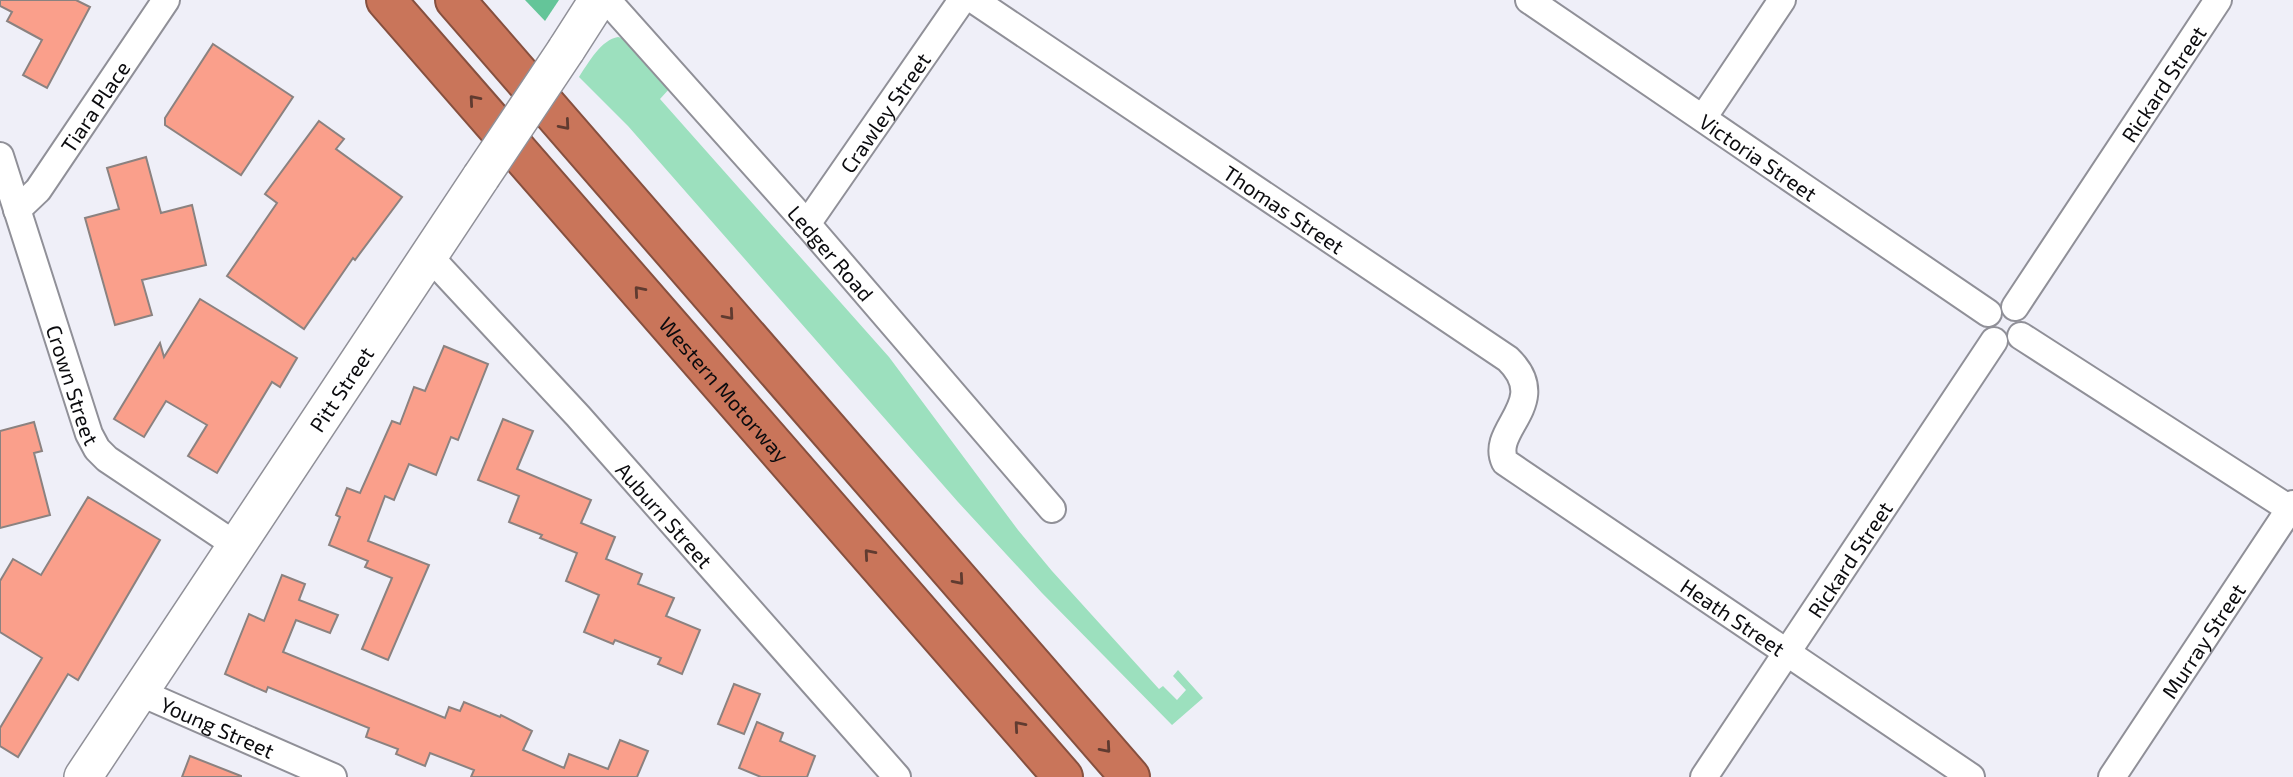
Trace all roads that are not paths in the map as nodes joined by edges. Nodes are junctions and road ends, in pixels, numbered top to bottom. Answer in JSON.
{"nodes":[{"id":1,"x":166,"y":0,"type":"edge"},
{"id":2,"x":386,"y":0,"type":"edge"},
{"id":3,"x":454,"y":0,"type":"edge"},
{"id":4,"x":598,"y":0,"type":"edge"},
{"id":5,"x":607,"y":0,"type":"edge"},
{"id":6,"x":961,"y":0,"type":"edge"},
{"id":7,"x":974,"y":0,"type":"edge"},
{"id":8,"x":1529,"y":0,"type":"edge"},
{"id":9,"x":1782,"y":0,"type":"edge"},
{"id":10,"x":2218,"y":0,"type":"edge"},
{"id":11,"x":1703,"y":118,"type":"junction"},
{"id":12,"x":0,"y":156,"type":"edge"},
{"id":13,"x":17,"y":210,"type":"junction"},
{"id":14,"x":807,"y":224,"type":"junction"},
{"id":15,"x":429,"y":256,"type":"junction"},
{"id":16,"x":2015,"y":307,"type":"junction"},
{"id":17,"x":1988,"y":313,"type":"junction"},
{"id":18,"x":2021,"y":336,"type":"junction"},
{"id":19,"x":1994,"y":341,"type":"junction"},
{"id":20,"x":1502,"y":455,"type":"joint"},
{"id":21,"x":2292,"y":508,"type":"edge"},
{"id":22,"x":1052,"y":509,"type":"dead end"},
{"id":23,"x":237,"y":546,"type":"junction"},
{"id":24,"x":1785,"y":653,"type":"junction"},
{"id":25,"x":139,"y":692,"type":"junction"},
{"id":26,"x":83,"y":777,"type":"edge"},
{"id":27,"x":333,"y":777,"type":"edge"},
{"id":28,"x":897,"y":777,"type":"edge"},
{"id":29,"x":1063,"y":777,"type":"edge"},
{"id":30,"x":1130,"y":777,"type":"edge"},
{"id":31,"x":1704,"y":777,"type":"edge"},
{"id":32,"x":1971,"y":777,"type":"edge"},
{"id":33,"x":2112,"y":777,"type":"edge"}],
"edges":[{"from":1,"to":13,"type":"street","name":"Tiara Place"},
{"from":29,"to":2,"type":"highway","name":"Western Motorway","one_way":true},
{"from":3,"to":30,"type":"highway","one_way":true},
{"from":4,"to":15,"type":"main road","name":"Pitt Street","bridge":true},
{"from":5,"to":14,"type":"street","name":"Ledger Road"},
{"from":6,"to":14,"type":"street","name":"Crawley Street"},
{"from":7,"to":20,"type":"street","name":"Thomas Street"},
{"from":8,"to":11,"type":"street","name":"Victoria Street"},
{"from":9,"to":11,"type":"street"},
{"from":10,"to":16,"type":"street","name":"Rickard Street"},
{"from":11,"to":17,"type":"street","name":"Victoria Street"},
{"from":12,"to":13,"type":"street","name":"Crown Street"},
{"from":13,"to":23,"type":"street","name":"Crown Street"},
{"from":14,"to":22,"type":"street","name":"Ledger Road"},
{"from":15,"to":23,"type":"main road","name":"Pitt Street"},
{"from":15,"to":28,"type":"street","name":"Auburn Street"},
{"from":16,"to":17,"type":"street"},
{"from":16,"to":18,"type":"street"},
{"from":17,"to":19,"type":"street"},
{"from":18,"to":19,"type":"street"},
{"from":18,"to":21,"type":"street"},
{"from":19,"to":24,"type":"street","name":"Rickard Street"},
{"from":20,"to":24,"type":"street","name":"Heath Street"},
{"from":21,"to":33,"type":"street","name":"Murray Street"},
{"from":23,"to":25,"type":"main road","name":"Pitt Street"},
{"from":24,"to":31,"type":"street","name":"Rickard Street"},
{"from":24,"to":32,"type":"street","name":"Heath Street"},
{"from":25,"to":26,"type":"main road","name":"Pitt Street"},
{"from":25,"to":27,"type":"street","name":"Young Street"}]}
